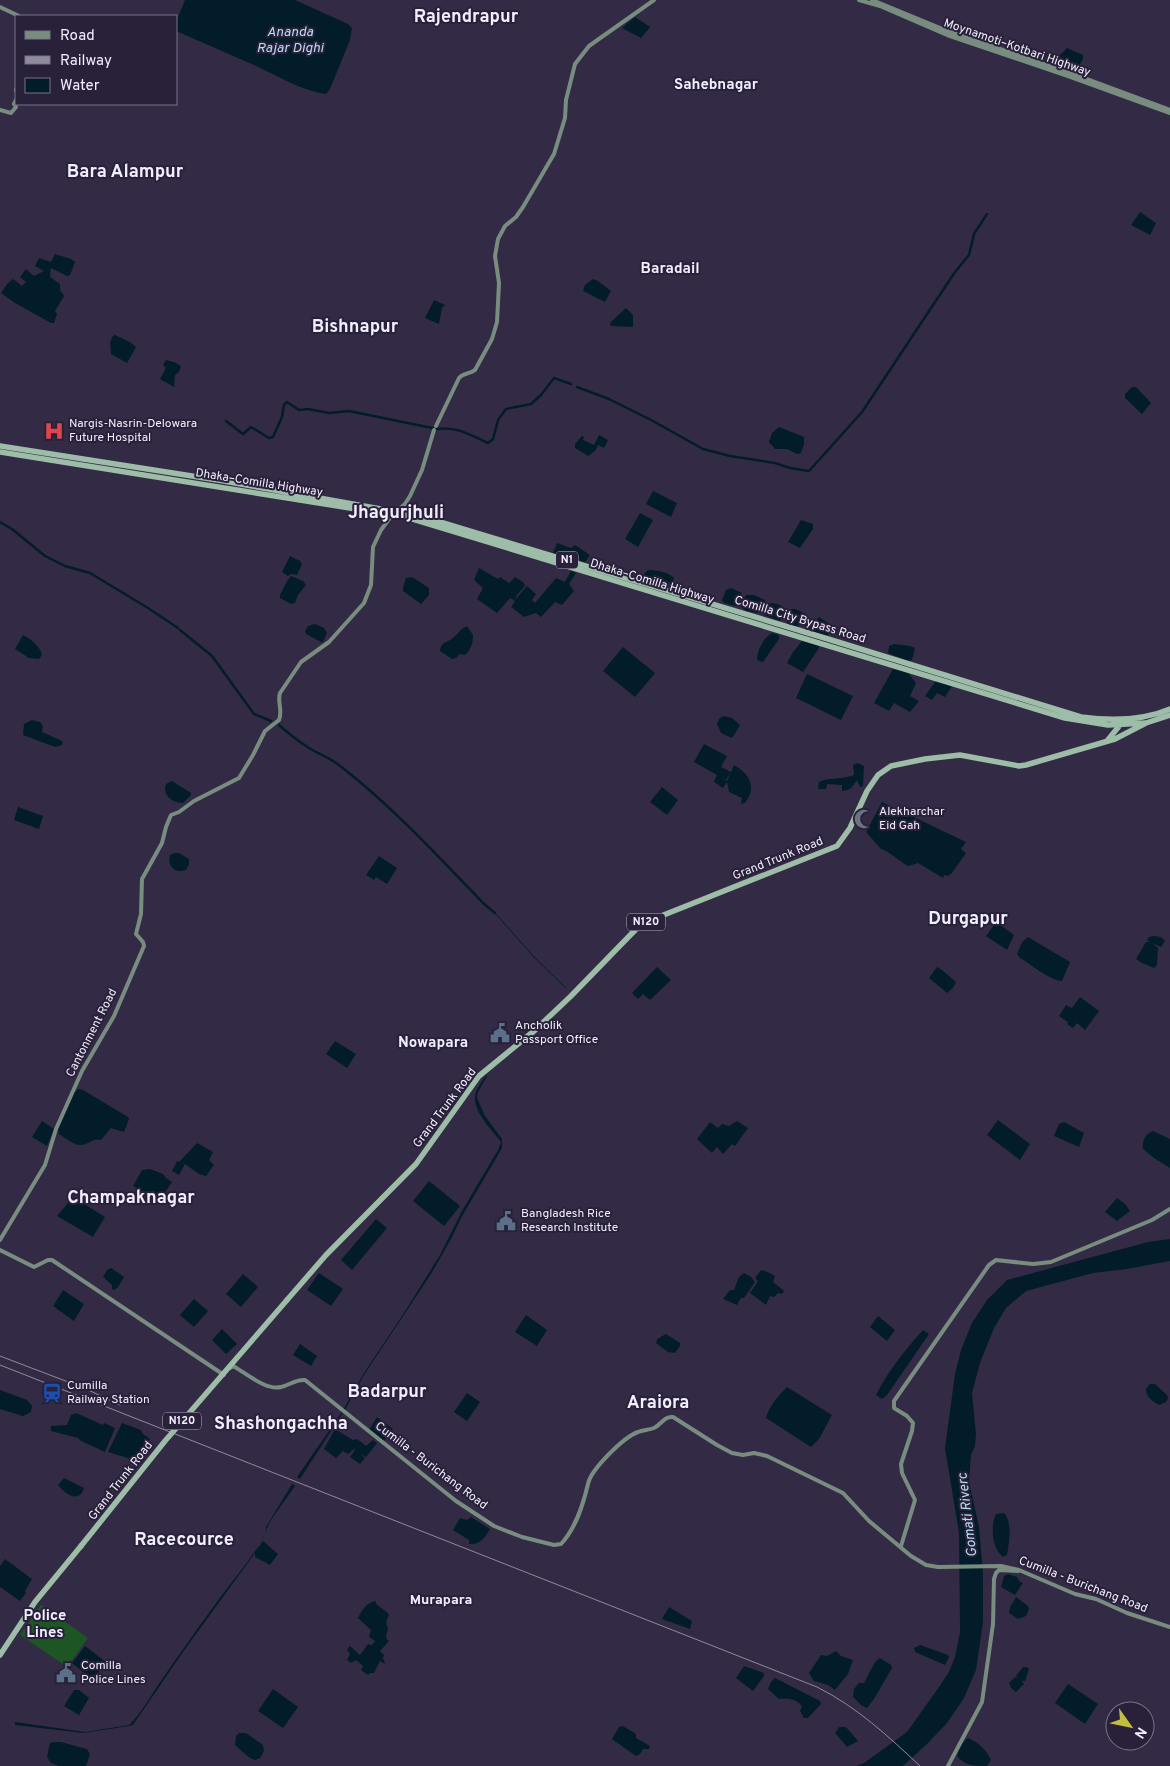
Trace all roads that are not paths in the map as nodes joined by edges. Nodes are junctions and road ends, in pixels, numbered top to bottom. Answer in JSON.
{"nodes":[{"id":1,"x":654,"y":0,"type":"edge"},
{"id":2,"x":859,"y":0,"type":"edge"},
{"id":3,"x":872,"y":0,"type":"edge"},
{"id":4,"x":0,"y":7,"type":"edge"},
{"id":5,"x":17,"y":15,"type":"edge"},
{"id":6,"x":15,"y":102,"type":"edge"},
{"id":7,"x":0,"y":110,"type":"edge"},
{"id":8,"x":1170,"y":112,"type":"edge"},
{"id":9,"x":0,"y":446,"type":"edge"},
{"id":10,"x":0,"y":452,"type":"edge"},
{"id":11,"x":394,"y":513,"type":"junction"},
{"id":12,"x":1170,"y":709,"type":"edge"},
{"id":13,"x":1170,"y":715,"type":"edge"},
{"id":14,"x":1132,"y":721,"type":"junction"},
{"id":15,"x":1121,"y":722,"type":"junction"},
{"id":16,"x":1149,"y":722,"type":"junction"},
{"id":17,"x":1113,"y":738,"type":"junction"},
{"id":18,"x":1170,"y":1210,"type":"edge"},
{"id":19,"x":0,"y":1240,"type":"edge"},
{"id":20,"x":0,"y":1250,"type":"edge"},
{"id":21,"x":901,"y":1546,"type":"junction"},
{"id":22,"x":1019,"y":1570,"type":"junction"},
{"id":23,"x":1170,"y":1627,"type":"edge"},
{"id":24,"x":0,"y":1655,"type":"edge"},
{"id":25,"x":948,"y":1766,"type":"edge"}],
"edges":[{"from":1,"to":11,"type":"main road","name":"Cantonment Road"},
{"from":2,"to":8,"type":"main road","name":"Moynamoti–Kotbari Highway"},
{"from":3,"to":8,"type":"main road","name":"Moynamoti–Kotbari Highway"},
{"from":4,"to":5,"type":"main road"},
{"from":6,"to":7,"type":"main road"},
{"from":9,"to":11,"type":"highway","name":"Comilla City Bypass Road","number":"N1"},
{"from":10,"to":11,"type":"highway","name":"Dhaka–Comilla Highway","number":"N1"},
{"from":11,"to":15,"type":"highway","name":"Comilla City Bypass Road","number":"N1"},
{"from":11,"to":19,"type":"main road","name":"Cantonment Road"},
{"from":12,"to":14,"type":"highway","number":"N1"},
{"from":13,"to":16,"type":"highway"},
{"from":14,"to":15,"type":"highway","number":"N1"},
{"from":14,"to":16,"type":"highway"},
{"from":15,"to":17,"type":"highway","name":"Grand Trunk Road","number":"N120"},
{"from":16,"to":17,"type":"highway","name":"Grand Trunk Road","number":"N120"},
{"from":17,"to":24,"type":"highway","name":"Grand Trunk Road","number":"N120","bridge":true},
{"from":18,"to":21,"type":"main road"},
{"from":20,"to":21,"type":"main road","name":"Cumilla - Burichang Road"},
{"from":21,"to":22,"type":"main road","name":"Cumilla - Burichang Road"},
{"from":22,"to":23,"type":"main road","name":"Cumilla - Burichang Road"},
{"from":22,"to":25,"type":"main road"}]}
